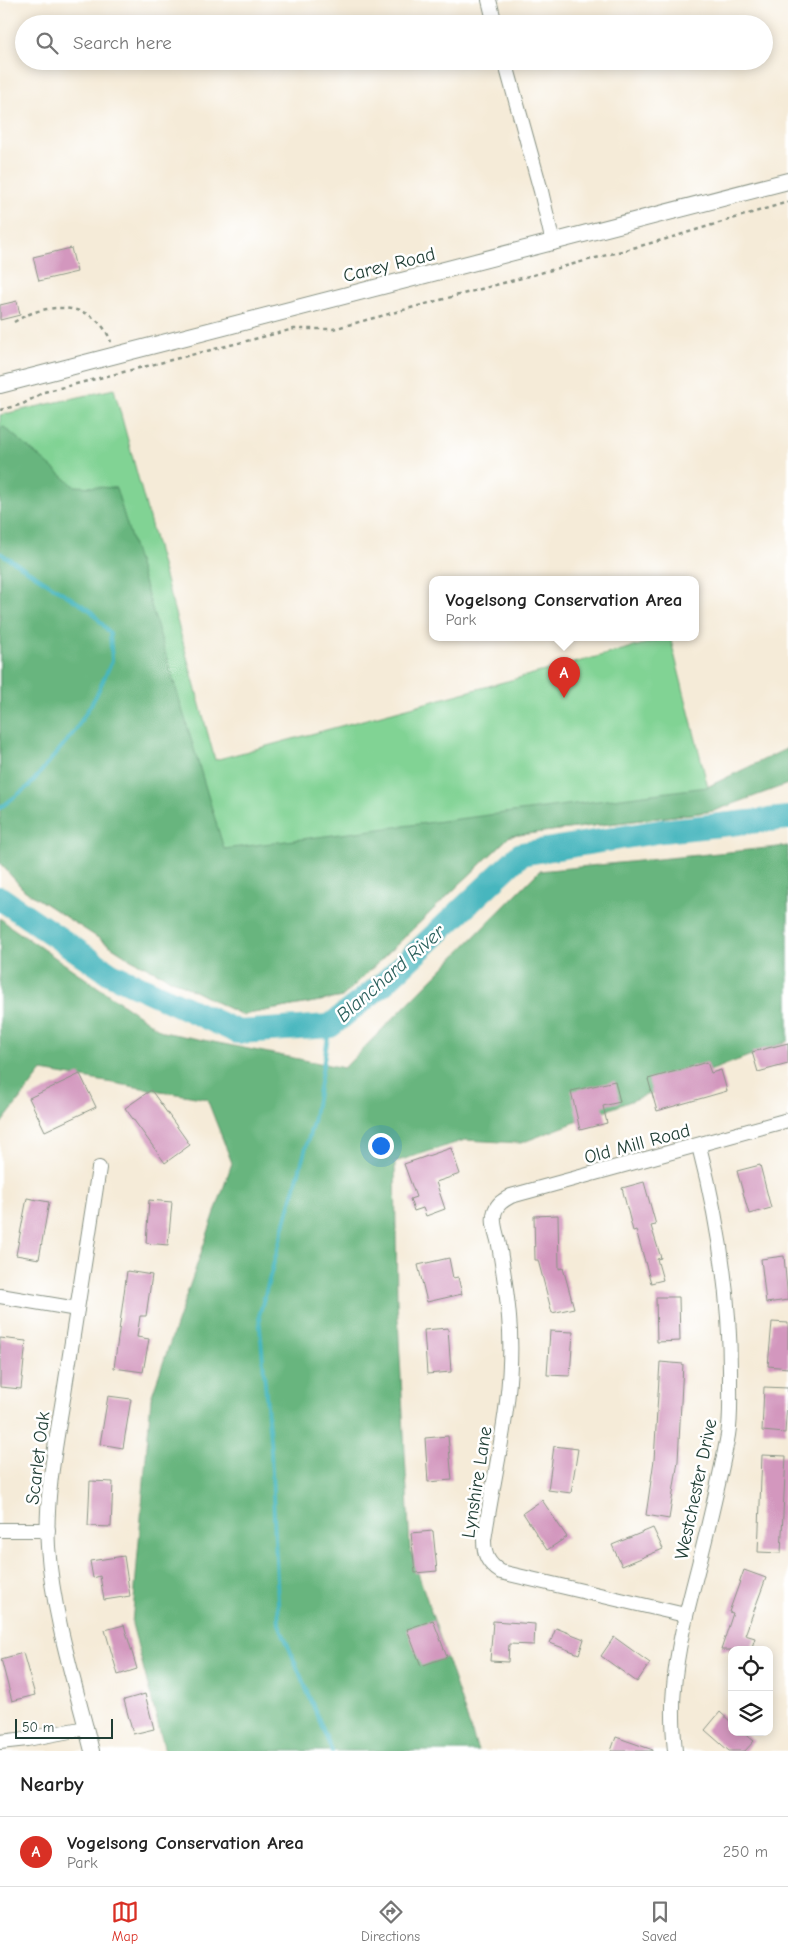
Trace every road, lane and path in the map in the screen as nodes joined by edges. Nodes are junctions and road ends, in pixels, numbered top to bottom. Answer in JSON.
{"nodes":[{"id":1,"x":489,"y":0,"type":"edge"},
{"id":2,"x":493,"y":15,"type":"edge"},
{"id":3,"x":508,"y":70,"type":"edge"},
{"id":4,"x":788,"y":181,"type":"edge"},
{"id":5,"x":788,"y":202,"type":"edge"},
{"id":6,"x":553,"y":243,"type":"junction"},
{"id":7,"x":14,"y":322,"type":"dead end"},
{"id":8,"x":115,"y":355,"type":"junction"},
{"id":9,"x":0,"y":385,"type":"edge"},
{"id":10,"x":0,"y":410,"type":"edge"},
{"id":11,"x":788,"y":1120,"type":"edge"},
{"id":12,"x":699,"y":1146,"type":"junction"},
{"id":13,"x":99,"y":1168,"type":"dead end"},
{"id":14,"x":498,"y":1205,"type":"joint"},
{"id":15,"x":0,"y":1296,"type":"edge"},
{"id":16,"x":77,"y":1309,"type":"junction"},
{"id":17,"x":0,"y":1530,"type":"edge"},
{"id":18,"x":48,"y":1530,"type":"junction"},
{"id":19,"x":686,"y":1615,"type":"junction"},
{"id":20,"x":86,"y":1728,"type":"junction"},
{"id":21,"x":0,"y":1742,"type":"edge"},
{"id":22,"x":92,"y":1751,"type":"edge"},
{"id":23,"x":675,"y":1751,"type":"edge"}],
"edges":[{"from":1,"to":2,"type":"street"},
{"from":3,"to":6,"type":"street"},
{"from":4,"to":6,"type":"main road","name":"Carey Road"},
{"from":5,"to":10,"type":"path"},
{"from":6,"to":8,"type":"main road","name":"Carey Road"},
{"from":7,"to":8,"type":"path"},
{"from":8,"to":9,"type":"main road","name":"Carey Road"},
{"from":11,"to":12,"type":"street","name":"Old Mill Road"},
{"from":12,"to":14,"type":"street","name":"Old Mill Road"},
{"from":12,"to":19,"type":"street","name":"Westchester Drive"},
{"from":13,"to":16,"type":"street","name":"Scarlet Oak"},
{"from":14,"to":19,"type":"street","name":"Lynshire Lane"},
{"from":15,"to":16,"type":"street"},
{"from":16,"to":18,"type":"street","name":"Scarlet Oak"},
{"from":17,"to":18,"type":"street"},
{"from":18,"to":20,"type":"street","name":"Scarlet Oak"},
{"from":19,"to":23,"type":"street","name":"Westchester Drive"},
{"from":20,"to":21,"type":"street"},
{"from":20,"to":22,"type":"street","name":"Scarlet Oak"}]}
